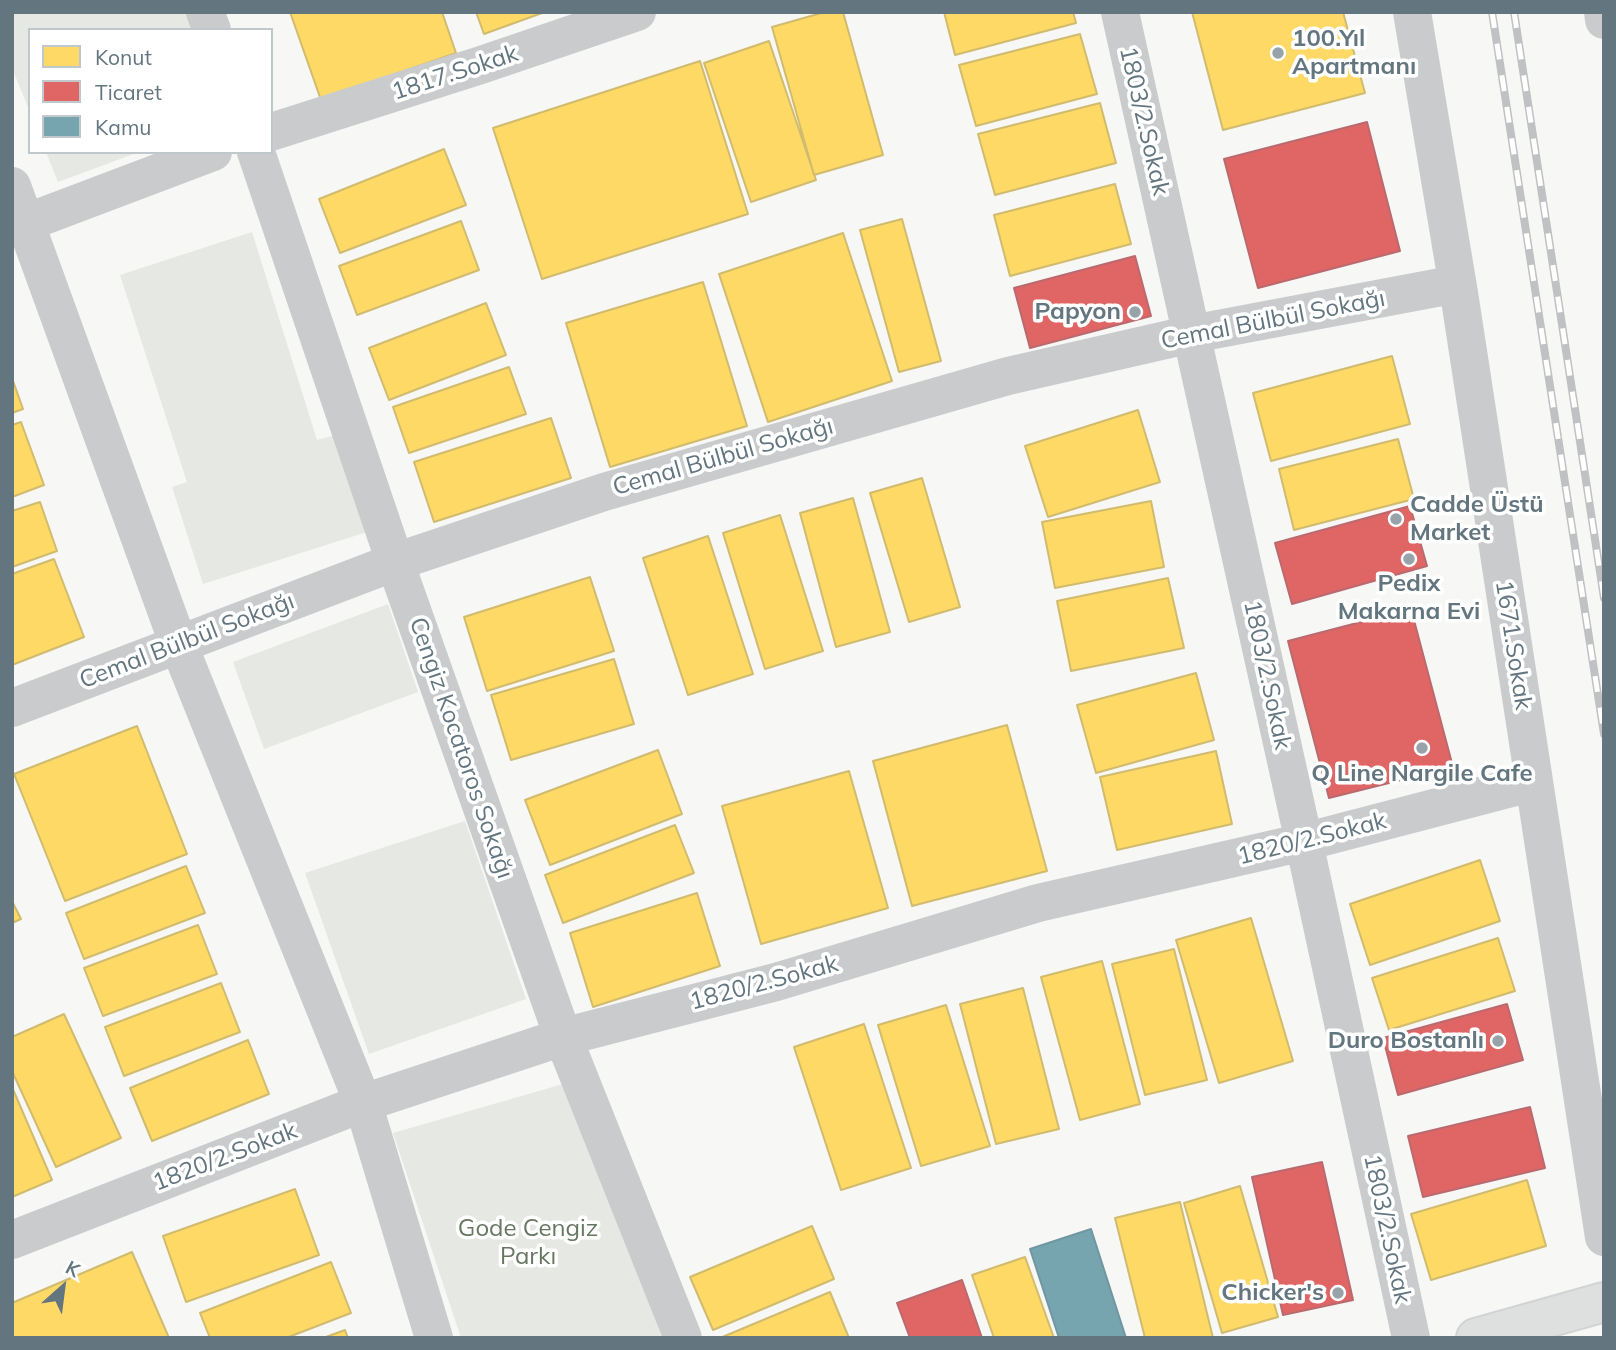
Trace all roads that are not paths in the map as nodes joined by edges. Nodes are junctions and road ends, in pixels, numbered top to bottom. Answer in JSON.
{"nodes":[{"id":1,"x":637,"y":12,"type":"edge"},
{"id":2,"x":1120,"y":12,"type":"edge"},
{"id":3,"x":1412,"y":12,"type":"edge"},
{"id":4,"x":1603,"y":12,"type":"edge"},
{"id":5,"x":1604,"y":20,"type":"edge"},
{"id":6,"x":273,"y":131,"type":"edge"},
{"id":7,"x":208,"y":154,"type":"edge"},
{"id":8,"x":257,"y":154,"type":"edge"},
{"id":9,"x":12,"y":186,"type":"edge"},
{"id":10,"x":19,"y":225,"type":"edge"},
{"id":11,"x":1457,"y":284,"type":"junction"},
{"id":12,"x":1192,"y":334,"type":"junction"},
{"id":13,"x":395,"y":562,"type":"junction"},
{"id":14,"x":178,"y":643,"type":"junction"},
{"id":15,"x":12,"y":708,"type":"edge"},
{"id":16,"x":1534,"y":782,"type":"junction"},
{"id":17,"x":1304,"y":842,"type":"junction"},
{"id":18,"x":563,"y":1037,"type":"junction"},
{"id":19,"x":363,"y":1103,"type":"junction"},
{"id":20,"x":1604,"y":1237,"type":"edge"},
{"id":21,"x":12,"y":1240,"type":"edge"},
{"id":22,"x":1604,"y":1302,"type":"edge"},
{"id":23,"x":434,"y":1338,"type":"edge"},
{"id":24,"x":683,"y":1338,"type":"edge"},
{"id":25,"x":1411,"y":1338,"type":"edge"},
{"id":26,"x":1476,"y":1338,"type":"edge"}],
"edges":[{"from":1,"to":6,"type":"street","name":"1817.Sokak"},
{"from":2,"to":12,"type":"street","name":"1803/2.Sokak"},
{"from":3,"to":11,"type":"street","name":"1671.Sokak"},
{"from":4,"to":5,"type":"street"},
{"from":7,"to":10,"type":"street"},
{"from":8,"to":13,"type":"street","name":"Cengiz Kocatoros Sokağı"},
{"from":9,"to":10,"type":"street"},
{"from":10,"to":14,"type":"street"},
{"from":11,"to":12,"type":"street","name":"Cemal Bülbül Sokağı"},
{"from":11,"to":16,"type":"street","name":"1671.Sokak"},
{"from":12,"to":13,"type":"street","name":"Cemal Bülbül Sokağı"},
{"from":12,"to":17,"type":"street","name":"1803/2.Sokak"},
{"from":13,"to":14,"type":"street","name":"Cemal Bülbül Sokağı"},
{"from":13,"to":18,"type":"street","name":"Cengiz Kocatoros Sokağı"},
{"from":14,"to":15,"type":"street","name":"Cemal Bülbül Sokağı"},
{"from":14,"to":19,"type":"street"},
{"from":16,"to":17,"type":"street","name":"1820/2.Sokak"},
{"from":16,"to":20,"type":"street","name":"1671.Sokak"},
{"from":17,"to":18,"type":"street","name":"1820/2.Sokak"},
{"from":17,"to":25,"type":"street","name":"1803/2.Sokak"},
{"from":18,"to":19,"type":"street","name":"1820/2.Sokak"},
{"from":18,"to":24,"type":"street","name":"Cengiz Kocatoros Sokağı"},
{"from":19,"to":21,"type":"street","name":"1820/2.Sokak"},
{"from":19,"to":23,"type":"street"},
{"from":22,"to":26,"type":"street"}]}
